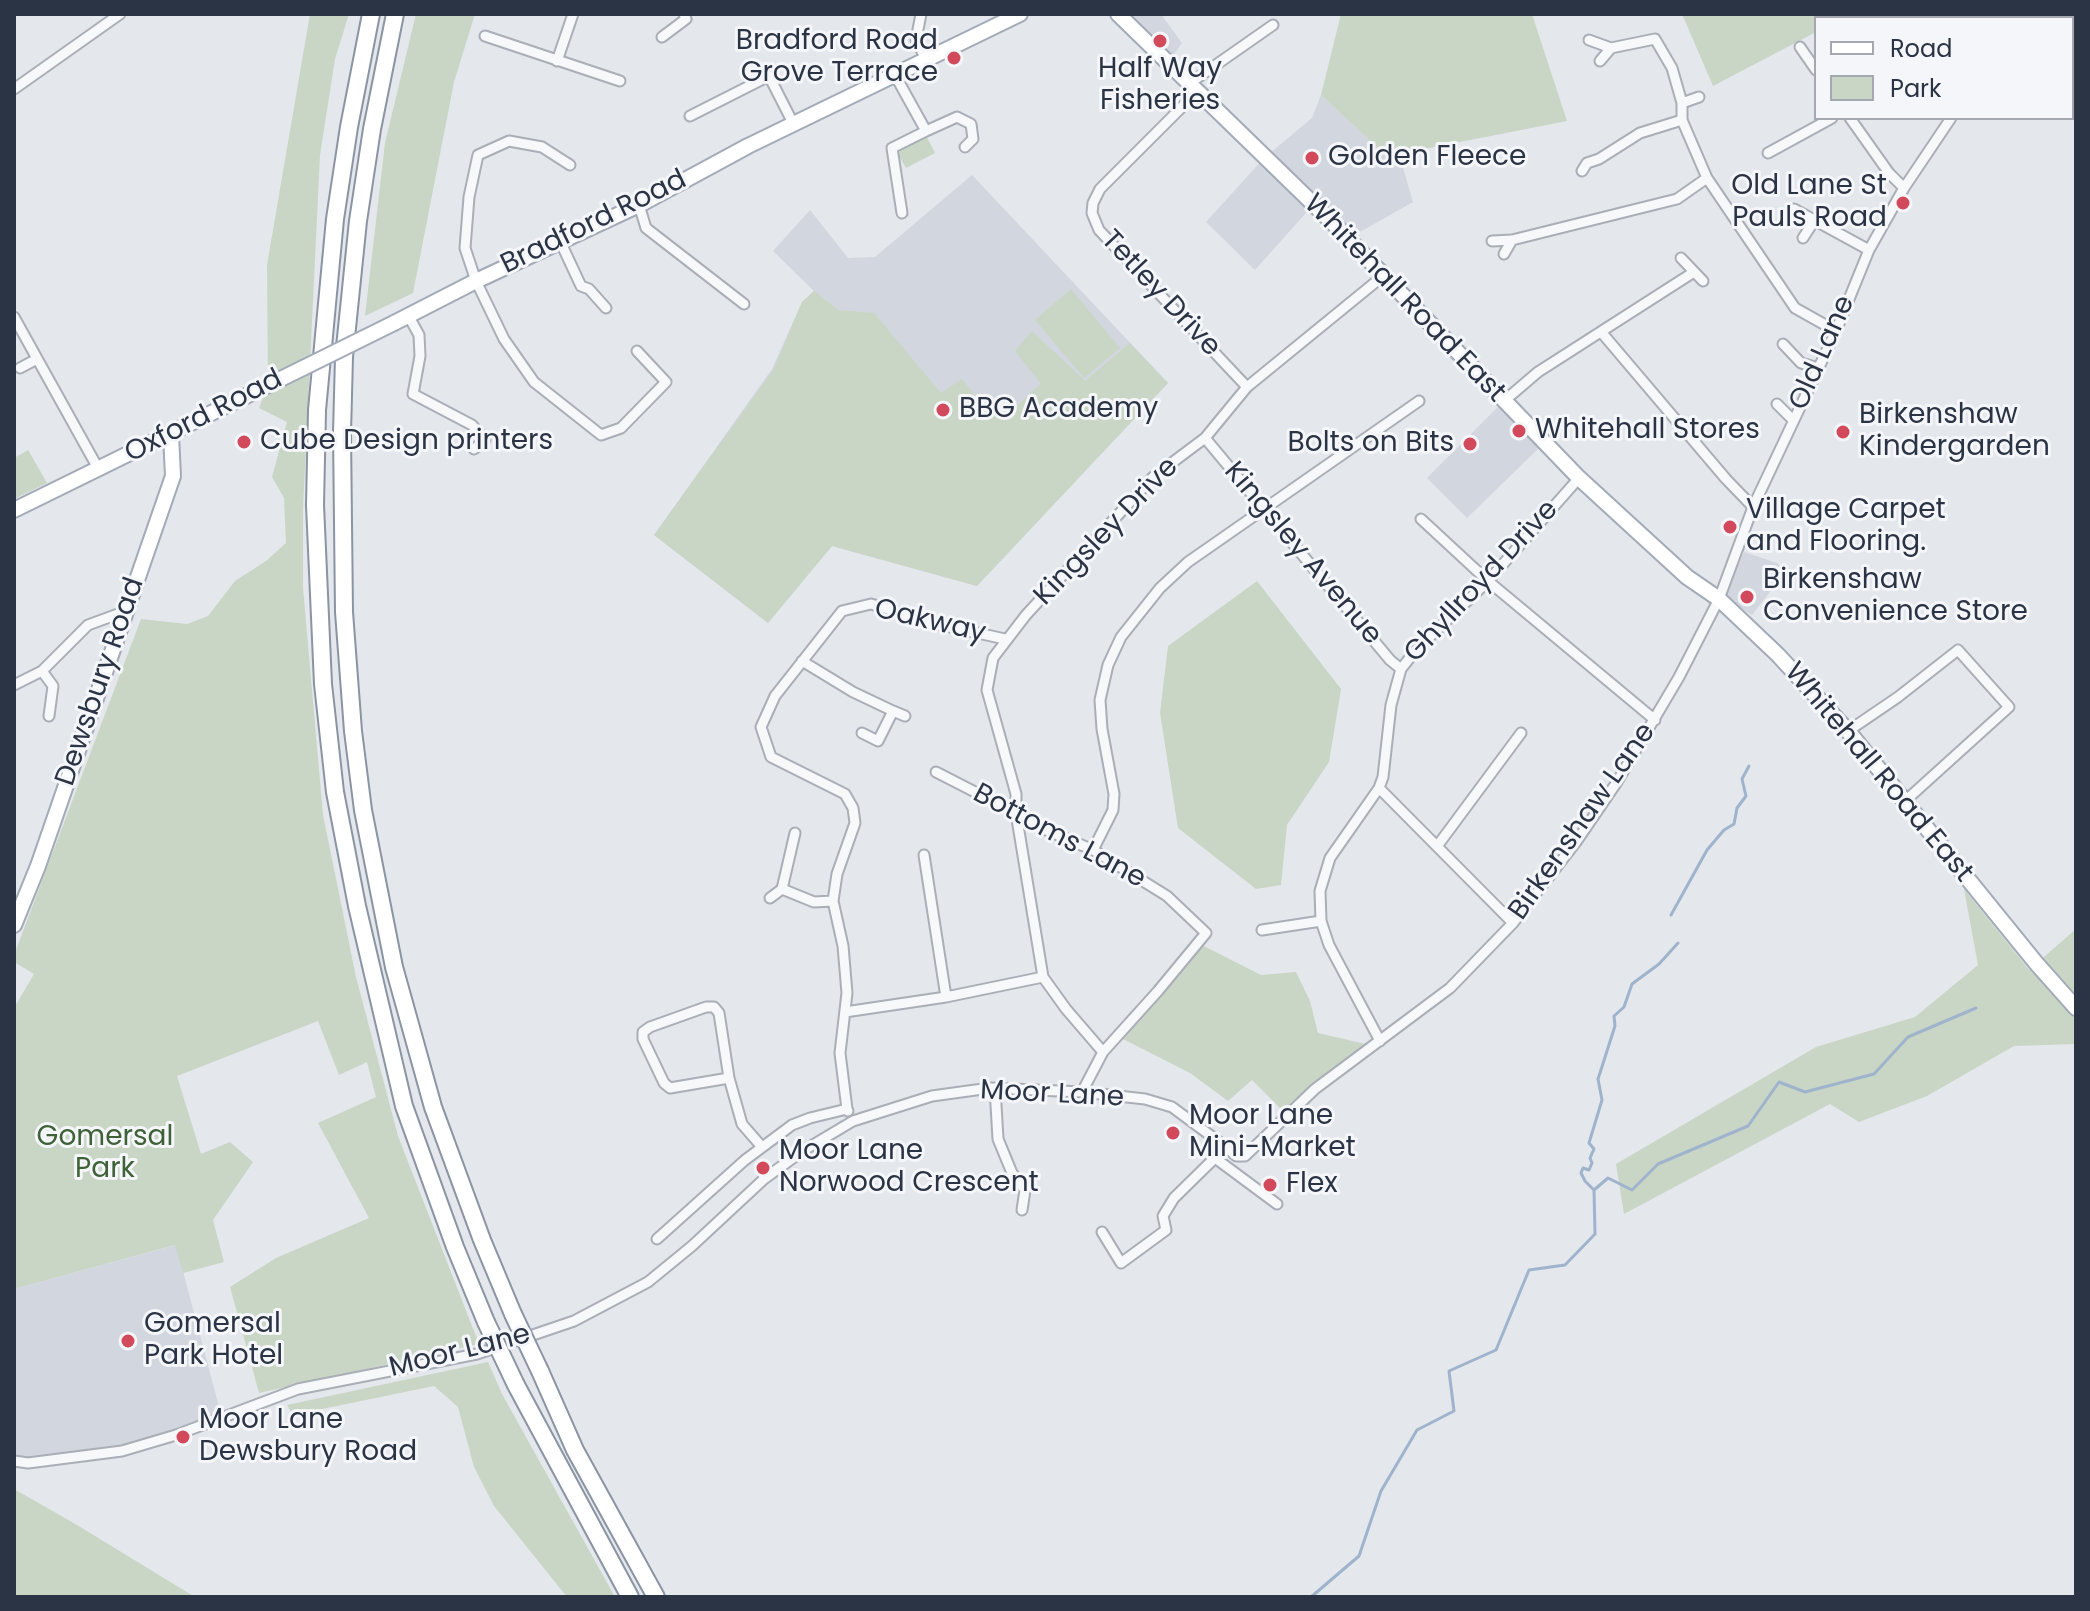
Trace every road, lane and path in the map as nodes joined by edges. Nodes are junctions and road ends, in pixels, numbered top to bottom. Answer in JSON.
{"nodes":[{"id":1,"x":120,"y":14,"type":"edge"},
{"id":2,"x":371,"y":14,"type":"edge"},
{"id":3,"x":395,"y":14,"type":"edge"},
{"id":4,"x":573,"y":14,"type":"edge"},
{"id":5,"x":921,"y":14,"type":"edge"},
{"id":6,"x":1020,"y":14,"type":"edge"},
{"id":7,"x":1118,"y":14,"type":"edge"},
{"id":8,"x":689,"y":16,"type":"edge"},
{"id":9,"x":1273,"y":25,"type":"dead end"},
{"id":10,"x":485,"y":36,"type":"dead end"},
{"id":11,"x":662,"y":37,"type":"dead end"},
{"id":12,"x":1589,"y":40,"type":"dead end"},
{"id":13,"x":1800,"y":47,"type":"dead end"},
{"id":14,"x":1611,"y":48,"type":"junction"},
{"id":15,"x":926,"y":59,"type":"junction"},
{"id":16,"x":557,"y":61,"type":"junction"},
{"id":17,"x":1600,"y":61,"type":"dead end"},
{"id":18,"x":1814,"y":67,"type":"edge"},
{"id":19,"x":895,"y":75,"type":"junction"},
{"id":20,"x":620,"y":81,"type":"dead end"},
{"id":21,"x":1194,"y":87,"type":"junction"},
{"id":22,"x":14,"y":89,"type":"edge"},
{"id":23,"x":1699,"y":97,"type":"dead end"},
{"id":24,"x":1682,"y":103,"type":"junction"},
{"id":25,"x":690,"y":116,"type":"dead end"},
{"id":26,"x":1682,"y":120,"type":"junction"},
{"id":27,"x":1828,"y":120,"type":"edge"},
{"id":28,"x":1851,"y":120,"type":"edge"},
{"id":29,"x":1950,"y":120,"type":"edge"},
{"id":30,"x":794,"y":125,"type":"junction"},
{"id":31,"x":926,"y":131,"type":"junction"},
{"id":32,"x":965,"y":147,"type":"dead end"},
{"id":33,"x":1768,"y":153,"type":"dead end"},
{"id":34,"x":1577,"y":156,"type":"dead end"},
{"id":35,"x":570,"y":165,"type":"dead end"},
{"id":36,"x":1707,"y":178,"type":"junction"},
{"id":37,"x":1904,"y":188,"type":"junction"},
{"id":38,"x":639,"y":205,"type":"junction"},
{"id":39,"x":1794,"y":209,"type":"dead end"},
{"id":40,"x":902,"y":213,"type":"dead end"},
{"id":41,"x":1814,"y":221,"type":"junction"},
{"id":42,"x":1803,"y":238,"type":"dead end"},
{"id":43,"x":1512,"y":240,"type":"junction"},
{"id":44,"x":560,"y":241,"type":"junction"},
{"id":45,"x":1492,"y":241,"type":"dead end"},
{"id":46,"x":1869,"y":250,"type":"junction"},
{"id":47,"x":1504,"y":254,"type":"dead end"},
{"id":48,"x":1681,"y":258,"type":"dead end"},
{"id":49,"x":1694,"y":272,"type":"junction"},
{"id":50,"x":1383,"y":276,"type":"junction"},
{"id":51,"x":476,"y":281,"type":"junction"},
{"id":52,"x":1703,"y":281,"type":"dead end"},
{"id":53,"x":744,"y":304,"type":"dead end"},
{"id":54,"x":606,"y":308,"type":"dead end"},
{"id":55,"x":14,"y":317,"type":"edge"},
{"id":56,"x":401,"y":319,"type":"junction"},
{"id":57,"x":1836,"y":331,"type":"junction"},
{"id":58,"x":1602,"y":333,"type":"junction"},
{"id":59,"x":1783,"y":344,"type":"dead end"},
{"id":60,"x":637,"y":351,"type":"dead end"},
{"id":61,"x":37,"y":359,"type":"junction"},
{"id":62,"x":20,"y":368,"type":"dead end"},
{"id":63,"x":1818,"y":368,"type":"junction"},
{"id":64,"x":666,"y":382,"type":"junction"},
{"id":65,"x":676,"y":387,"type":"dead end"},
{"id":66,"x":1247,"y":387,"type":"junction"},
{"id":67,"x":1419,"y":401,"type":"dead end"},
{"id":68,"x":1504,"y":401,"type":"junction"},
{"id":69,"x":1777,"y":404,"type":"dead end"},
{"id":70,"x":1793,"y":420,"type":"junction"},
{"id":71,"x":171,"y":435,"type":"junction"},
{"id":72,"x":1205,"y":438,"type":"junction"},
{"id":73,"x":474,"y":449,"type":"dead end"},
{"id":74,"x":99,"y":470,"type":"junction"},
{"id":75,"x":1579,"y":478,"type":"junction"},
{"id":76,"x":1753,"y":507,"type":"junction"},
{"id":77,"x":1264,"y":509,"type":"junction"},
{"id":78,"x":14,"y":510,"type":"edge"},
{"id":79,"x":1421,"y":519,"type":"dead end"},
{"id":80,"x":1488,"y":581,"type":"junction"},
{"id":81,"x":1719,"y":599,"type":"junction"},
{"id":82,"x":126,"y":611,"type":"junction"},
{"id":83,"x":1005,"y":639,"type":"junction"},
{"id":84,"x":802,"y":661,"type":"junction"},
{"id":85,"x":1401,"y":669,"type":"junction"},
{"id":86,"x":42,"y":671,"type":"junction"},
{"id":87,"x":14,"y":685,"type":"edge"},
{"id":88,"x":893,"y":711,"type":"junction"},
{"id":89,"x":49,"y":716,"type":"dead end"},
{"id":90,"x":905,"y":716,"type":"dead end"},
{"id":91,"x":1655,"y":720,"type":"junction"},
{"id":92,"x":1848,"y":731,"type":"junction"},
{"id":93,"x":862,"y":733,"type":"dead end"},
{"id":94,"x":1521,"y":733,"type":"dead end"},
{"id":95,"x":936,"y":772,"type":"dead end"},
{"id":96,"x":1379,"y":788,"type":"junction"},
{"id":97,"x":1904,"y":802,"type":"junction"},
{"id":98,"x":1016,"y":813,"type":"junction"},
{"id":99,"x":795,"y":833,"type":"dead end"},
{"id":100,"x":1438,"y":845,"type":"junction"},
{"id":101,"x":1093,"y":850,"type":"junction"},
{"id":102,"x":924,"y":855,"type":"dead end"},
{"id":103,"x":782,"y":889,"type":"junction"},
{"id":104,"x":770,"y":898,"type":"dead end"},
{"id":105,"x":833,"y":901,"type":"junction"},
{"id":106,"x":1321,"y":921,"type":"junction"},
{"id":107,"x":1513,"y":923,"type":"junction"},
{"id":108,"x":14,"y":925,"type":"edge"},
{"id":109,"x":1262,"y":930,"type":"dead end"},
{"id":110,"x":1043,"y":977,"type":"junction"},
{"id":111,"x":946,"y":997,"type":"junction"},
{"id":112,"x":2076,"y":1008,"type":"edge"},
{"id":113,"x":845,"y":1012,"type":"junction"},
{"id":114,"x":1380,"y":1041,"type":"junction"},
{"id":115,"x":1103,"y":1052,"type":"junction"},
{"id":116,"x":729,"y":1078,"type":"junction"},
{"id":117,"x":995,"y":1088,"type":"junction"},
{"id":118,"x":1082,"y":1092,"type":"junction"},
{"id":119,"x":847,"y":1109,"type":"junction"},
{"id":120,"x":853,"y":1121,"type":"junction"},
{"id":121,"x":762,"y":1147,"type":"junction"},
{"id":122,"x":1226,"y":1147,"type":"junction"},
{"id":123,"x":1215,"y":1158,"type":"junction"},
{"id":124,"x":1277,"y":1204,"type":"dead end"},
{"id":125,"x":1022,"y":1210,"type":"dead end"},
{"id":126,"x":1102,"y":1232,"type":"dead end"},
{"id":127,"x":657,"y":1239,"type":"dead end"},
{"id":128,"x":14,"y":1461,"type":"edge"},
{"id":129,"x":630,"y":1597,"type":"edge"},
{"id":130,"x":656,"y":1597,"type":"edge"}],
"edges":[{"from":1,"to":22,"type":"street"},
{"from":2,"to":129,"type":"highway","bridge":true},
{"from":3,"to":130,"type":"highway","bridge":true},
{"from":4,"to":16,"type":"street"},
{"from":5,"to":15,"type":"street"},
{"from":6,"to":15,"type":"main road","name":"Bradford Road"},
{"from":7,"to":21,"type":"main road","name":"Whitehall Road East"},
{"from":8,"to":11,"type":"street"},
{"from":9,"to":21,"type":"street","name":"Tetley Drive"},
{"from":10,"to":16,"type":"street"},
{"from":12,"to":14,"type":"street"},
{"from":13,"to":18,"type":"street"},
{"from":14,"to":17,"type":"street"},
{"from":14,"to":24,"type":"street"},
{"from":15,"to":19,"type":"main road","name":"Bradford Road"},
{"from":16,"to":20,"type":"street"},
{"from":19,"to":30,"type":"main road","name":"Bradford Road"},
{"from":19,"to":31,"type":"street"},
{"from":21,"to":50,"type":"main road","name":"Whitehall Road East"},
{"from":21,"to":66,"type":"street","name":"Tetley Drive"},
{"from":23,"to":24,"type":"street"},
{"from":24,"to":26,"type":"street"},
{"from":25,"to":30,"type":"street"},
{"from":26,"to":34,"type":"street"},
{"from":26,"to":36,"type":"street"},
{"from":27,"to":33,"type":"street"},
{"from":28,"to":37,"type":"street"},
{"from":29,"to":37,"type":"street","name":"Old Lane"},
{"from":30,"to":38,"type":"main road","name":"Bradford Road"},
{"from":31,"to":32,"type":"street"},
{"from":31,"to":40,"type":"street"},
{"from":35,"to":51,"type":"street"},
{"from":36,"to":43,"type":"street"},
{"from":36,"to":57,"type":"street"},
{"from":37,"to":46,"type":"street","name":"Old Lane"},
{"from":38,"to":44,"type":"main road","name":"Bradford Road"},
{"from":38,"to":53,"type":"street"},
{"from":39,"to":41,"type":"street"},
{"from":41,"to":42,"type":"street"},
{"from":41,"to":46,"type":"street"},
{"from":43,"to":45,"type":"street"},
{"from":43,"to":47,"type":"street"},
{"from":44,"to":51,"type":"main road","name":"Bradford Road"},
{"from":44,"to":54,"type":"street"},
{"from":46,"to":57,"type":"street","name":"Old Lane"},
{"from":48,"to":49,"type":"street"},
{"from":49,"to":52,"type":"street"},
{"from":49,"to":58,"type":"street"},
{"from":50,"to":66,"type":"street","name":"Kingsley Drive"},
{"from":50,"to":68,"type":"main road","name":"Whitehall Road East"},
{"from":51,"to":56,"type":"main road","name":"Bradford Road"},
{"from":51,"to":64,"type":"street"},
{"from":55,"to":61,"type":"street"},
{"from":56,"to":71,"type":"main road","name":"Oxford Road","bridge":true},
{"from":56,"to":73,"type":"street"},
{"from":57,"to":63,"type":"street","name":"Old Lane"},
{"from":58,"to":68,"type":"street"},
{"from":58,"to":76,"type":"street"},
{"from":59,"to":63,"type":"street"},
{"from":60,"to":64,"type":"street"},
{"from":61,"to":62,"type":"street"},
{"from":61,"to":74,"type":"street"},
{"from":63,"to":70,"type":"street","name":"Old Lane"},
{"from":64,"to":65,"type":"street"},
{"from":66,"to":72,"type":"street","name":"Kingsley Drive"},
{"from":67,"to":77,"type":"street"},
{"from":68,"to":75,"type":"main road","name":"Whitehall Road East"},
{"from":69,"to":70,"type":"street"},
{"from":70,"to":76,"type":"street","name":"Old Lane"},
{"from":71,"to":74,"type":"main road","name":"Oxford Road"},
{"from":71,"to":82,"type":"main road","name":"Dewsbury Road"},
{"from":72,"to":77,"type":"street","name":"Kingsley Avenue"},
{"from":72,"to":83,"type":"street","name":"Kingsley Drive"},
{"from":74,"to":78,"type":"main road","name":"Oxford Road"},
{"from":75,"to":80,"type":"street","name":"Ghyllroyd Drive"},
{"from":75,"to":81,"type":"main road","name":"Whitehall Road East"},
{"from":76,"to":81,"type":"street","name":"Old Lane"},
{"from":77,"to":85,"type":"street","name":"Kingsley Avenue"},
{"from":77,"to":101,"type":"street"},
{"from":79,"to":80,"type":"street"},
{"from":80,"to":85,"type":"street","name":"Ghyllroyd Drive"},
{"from":80,"to":91,"type":"street"},
{"from":81,"to":91,"type":"street","name":"Birkenshaw Lane"},
{"from":81,"to":92,"type":"main road","name":"Whitehall Road East"},
{"from":82,"to":86,"type":"street"},
{"from":82,"to":108,"type":"main road","name":"Dewsbury Road"},
{"from":83,"to":84,"type":"street","name":"Oakway"},
{"from":83,"to":98,"type":"street","name":"Kingsley Drive"},
{"from":84,"to":88,"type":"street"},
{"from":84,"to":105,"type":"street","name":"Oakway"},
{"from":85,"to":96,"type":"street","name":"Ghyllroyd Drive"},
{"from":86,"to":87,"type":"street"},
{"from":86,"to":89,"type":"street"},
{"from":88,"to":90,"type":"street"},
{"from":88,"to":93,"type":"street"},
{"from":91,"to":107,"type":"street","name":"Birkenshaw Lane"},
{"from":92,"to":97,"type":"main road","name":"Whitehall Road East"},
{"from":92,"to":97,"type":"street"},
{"from":94,"to":100,"type":"street"},
{"from":95,"to":98,"type":"street","name":"Bottoms Lane"},
{"from":96,"to":100,"type":"street"},
{"from":96,"to":106,"type":"street"},
{"from":97,"to":112,"type":"main road","name":"Whitehall Road East"},
{"from":98,"to":101,"type":"street","name":"Bottoms Lane"},
{"from":98,"to":110,"type":"street","name":"Kingsley Drive"},
{"from":99,"to":103,"type":"street"},
{"from":100,"to":107,"type":"street"},
{"from":101,"to":115,"type":"street","name":"Bottoms Lane"},
{"from":102,"to":111,"type":"street"},
{"from":103,"to":104,"type":"street"},
{"from":103,"to":105,"type":"street"},
{"from":105,"to":113,"type":"street"},
{"from":106,"to":109,"type":"street"},
{"from":106,"to":114,"type":"street"},
{"from":107,"to":114,"type":"street","name":"Birkenshaw Lane"},
{"from":110,"to":111,"type":"street"},
{"from":110,"to":115,"type":"street"},
{"from":111,"to":113,"type":"street"},
{"from":113,"to":119,"type":"street"},
{"from":114,"to":122,"type":"street","name":"Birkenshaw Lane"},
{"from":115,"to":118,"type":"street","name":"Bottoms Lane"},
{"from":116,"to":116,"type":"street"},
{"from":116,"to":121,"type":"street"},
{"from":117,"to":118,"type":"street","name":"Moor Lane"},
{"from":117,"to":120,"type":"street","name":"Moor Lane"},
{"from":117,"to":125,"type":"street"},
{"from":118,"to":122,"type":"street","name":"Moor Lane"},
{"from":119,"to":120,"type":"street"},
{"from":119,"to":121,"type":"street"},
{"from":120,"to":128,"type":"street","name":"Moor Lane"},
{"from":121,"to":127,"type":"street"},
{"from":122,"to":123,"type":"street"},
{"from":123,"to":124,"type":"street"},
{"from":123,"to":126,"type":"street"}]}
